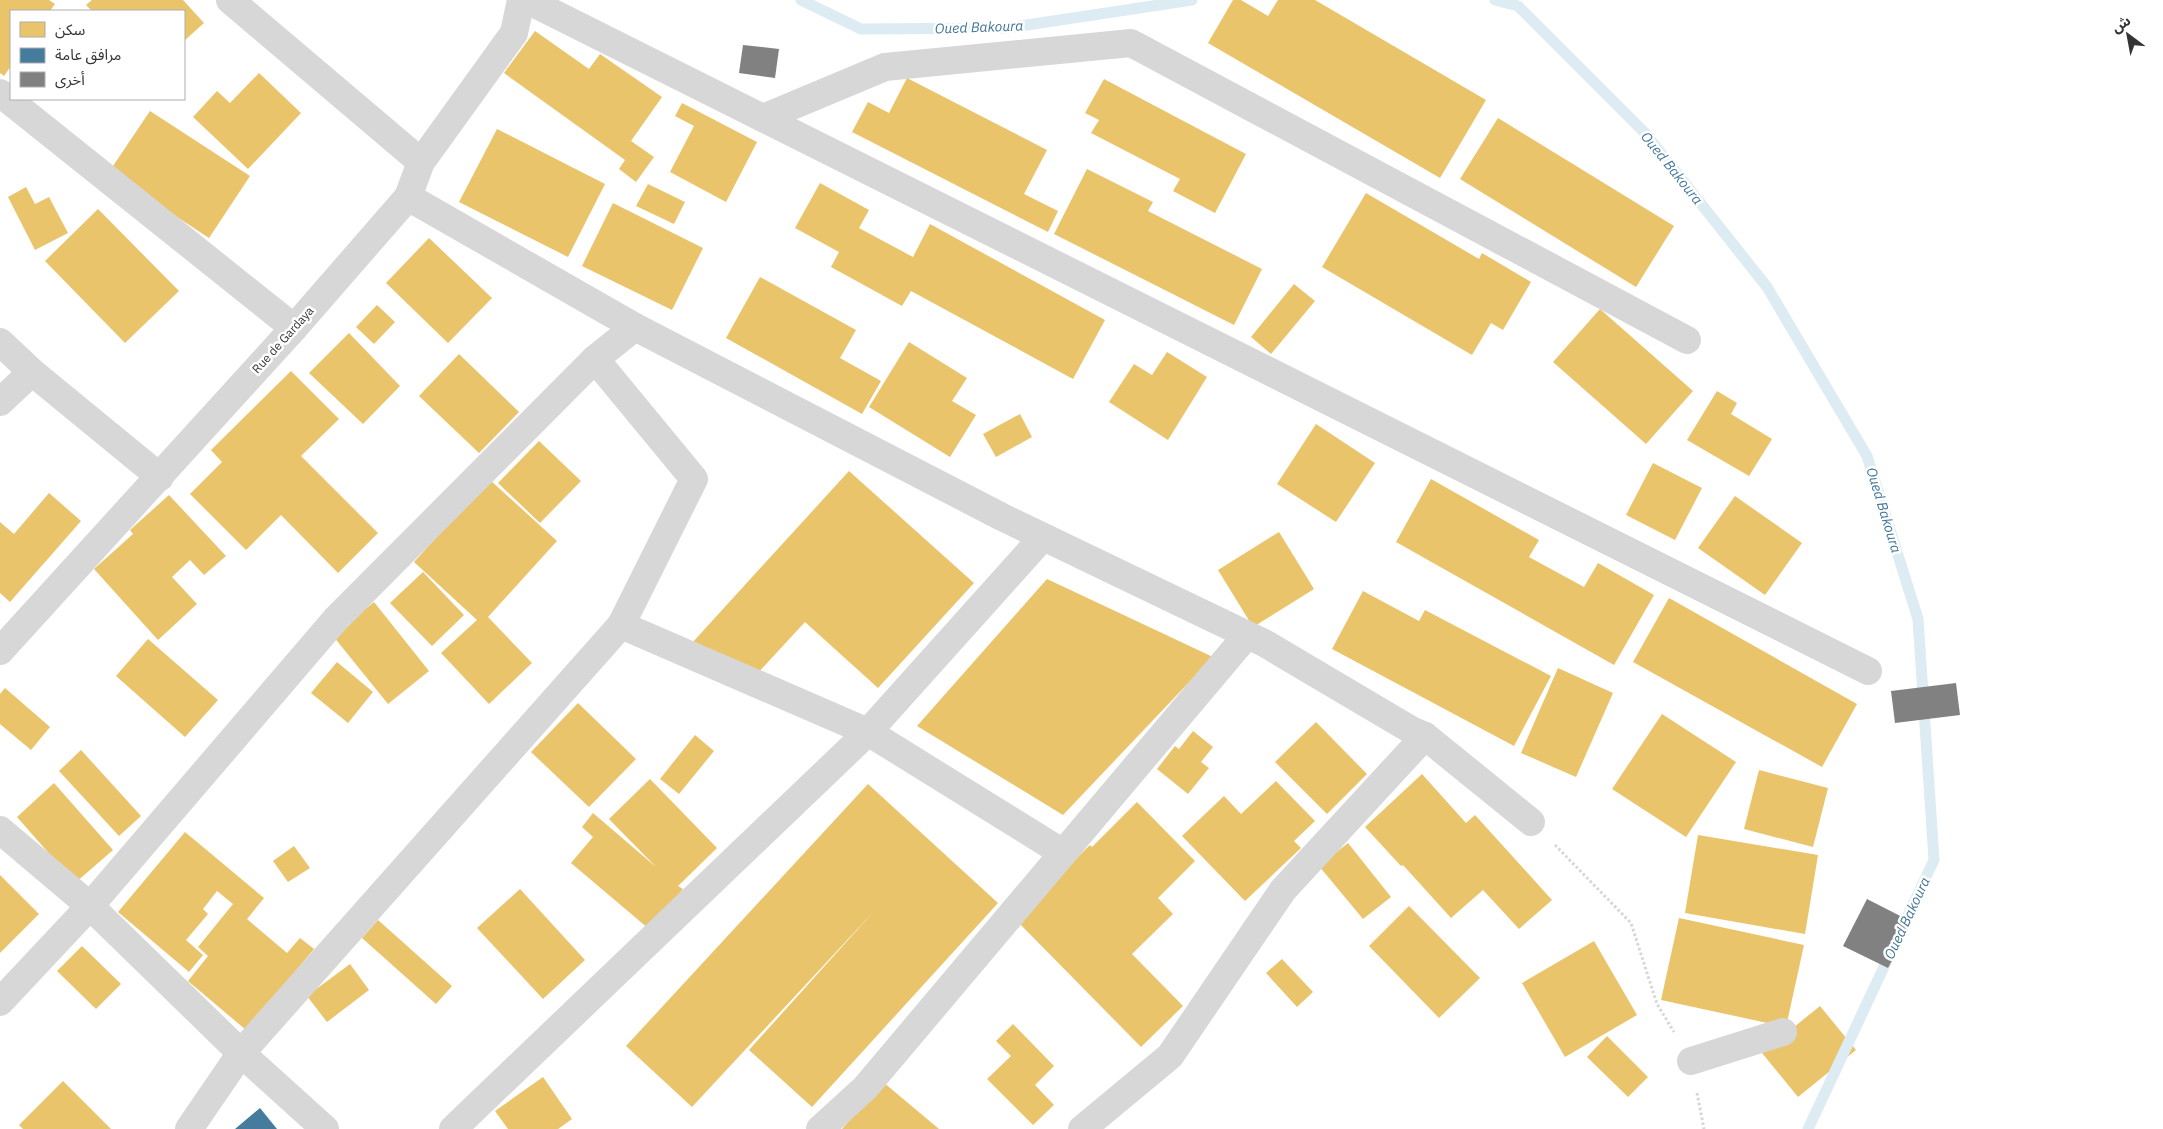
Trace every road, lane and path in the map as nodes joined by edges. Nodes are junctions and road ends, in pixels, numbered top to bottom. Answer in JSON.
{"nodes":[{"id":1,"x":230,"y":0,"type":"edge"},
{"id":2,"x":521,"y":0,"type":"edge"},
{"id":3,"x":526,"y":0,"type":"edge"},
{"id":4,"x":0,"y":93,"type":"edge"},
{"id":5,"x":763,"y":118,"type":"junction"},
{"id":6,"x":421,"y":162,"type":"junction"},
{"id":7,"x":408,"y":197,"type":"junction"},
{"id":8,"x":635,"y":327,"type":"junction"},
{"id":9,"x":294,"y":328,"type":"junction"},
{"id":10,"x":1687,"y":340,"type":"dead end"},
{"id":11,"x":0,"y":342,"type":"edge"},
{"id":12,"x":595,"y":359,"type":"junction"},
{"id":13,"x":32,"y":372,"type":"junction"},
{"id":14,"x":0,"y":402,"type":"edge"},
{"id":15,"x":160,"y":476,"type":"junction"},
{"id":16,"x":1043,"y":537,"type":"junction"},
{"id":17,"x":621,"y":625,"type":"junction"},
{"id":18,"x":1247,"y":635,"type":"junction"},
{"id":19,"x":0,"y":651,"type":"edge"},
{"id":20,"x":1868,"y":671,"type":"dead end"},
{"id":21,"x":868,"y":732,"type":"junction"},
{"id":22,"x":1425,"y":736,"type":"junction"},
{"id":23,"x":1531,"y":822,"type":"joint"},
{"id":24,"x":0,"y":830,"type":"edge"},
{"id":25,"x":1063,"y":853,"type":"junction"},
{"id":26,"x":90,"y":906,"type":"junction"},
{"id":27,"x":0,"y":1002,"type":"edge"},
{"id":28,"x":1783,"y":1032,"type":"dead end"},
{"id":29,"x":241,"y":1053,"type":"junction"},
{"id":30,"x":1691,"y":1061,"type":"junction"},
{"id":31,"x":189,"y":1129,"type":"edge"},
{"id":32,"x":325,"y":1129,"type":"edge"},
{"id":33,"x":453,"y":1129,"type":"edge"},
{"id":34,"x":820,"y":1129,"type":"edge"},
{"id":35,"x":1082,"y":1129,"type":"edge"},
{"id":36,"x":1704,"y":1129,"type":"edge"}],
"edges":[{"from":1,"to":6,"type":"street"},
{"from":2,"to":6,"type":"street","name":"Rue de Gardaya"},
{"from":3,"to":5,"type":"street"},
{"from":4,"to":9,"type":"street"},
{"from":5,"to":10,"type":"street"},
{"from":5,"to":20,"type":"street"},
{"from":6,"to":7,"type":"street","name":"Rue de Gardaya"},
{"from":7,"to":8,"type":"street"},
{"from":7,"to":9,"type":"street","name":"Rue de Gardaya"},
{"from":8,"to":12,"type":"street"},
{"from":8,"to":16,"type":"street"},
{"from":9,"to":15,"type":"street","name":"Rue de Gardaya"},
{"from":11,"to":13,"type":"street"},
{"from":12,"to":17,"type":"street"},
{"from":12,"to":26,"type":"street"},
{"from":13,"to":14,"type":"street"},
{"from":13,"to":15,"type":"street"},
{"from":15,"to":19,"type":"street","name":"Rue de Gardaya"},
{"from":16,"to":18,"type":"street"},
{"from":16,"to":21,"type":"street"},
{"from":17,"to":21,"type":"street"},
{"from":17,"to":29,"type":"street"},
{"from":18,"to":22,"type":"street"},
{"from":18,"to":25,"type":"street"},
{"from":21,"to":25,"type":"street"},
{"from":21,"to":33,"type":"street"},
{"from":22,"to":23,"type":"street"},
{"from":22,"to":35,"type":"street"},
{"from":23,"to":30,"type":"path"},
{"from":24,"to":26,"type":"street"},
{"from":25,"to":34,"type":"street"},
{"from":26,"to":27,"type":"street"},
{"from":26,"to":29,"type":"street"},
{"from":28,"to":30,"type":"street"},
{"from":29,"to":31,"type":"street"},
{"from":29,"to":32,"type":"street"},
{"from":30,"to":36,"type":"path"}]}
